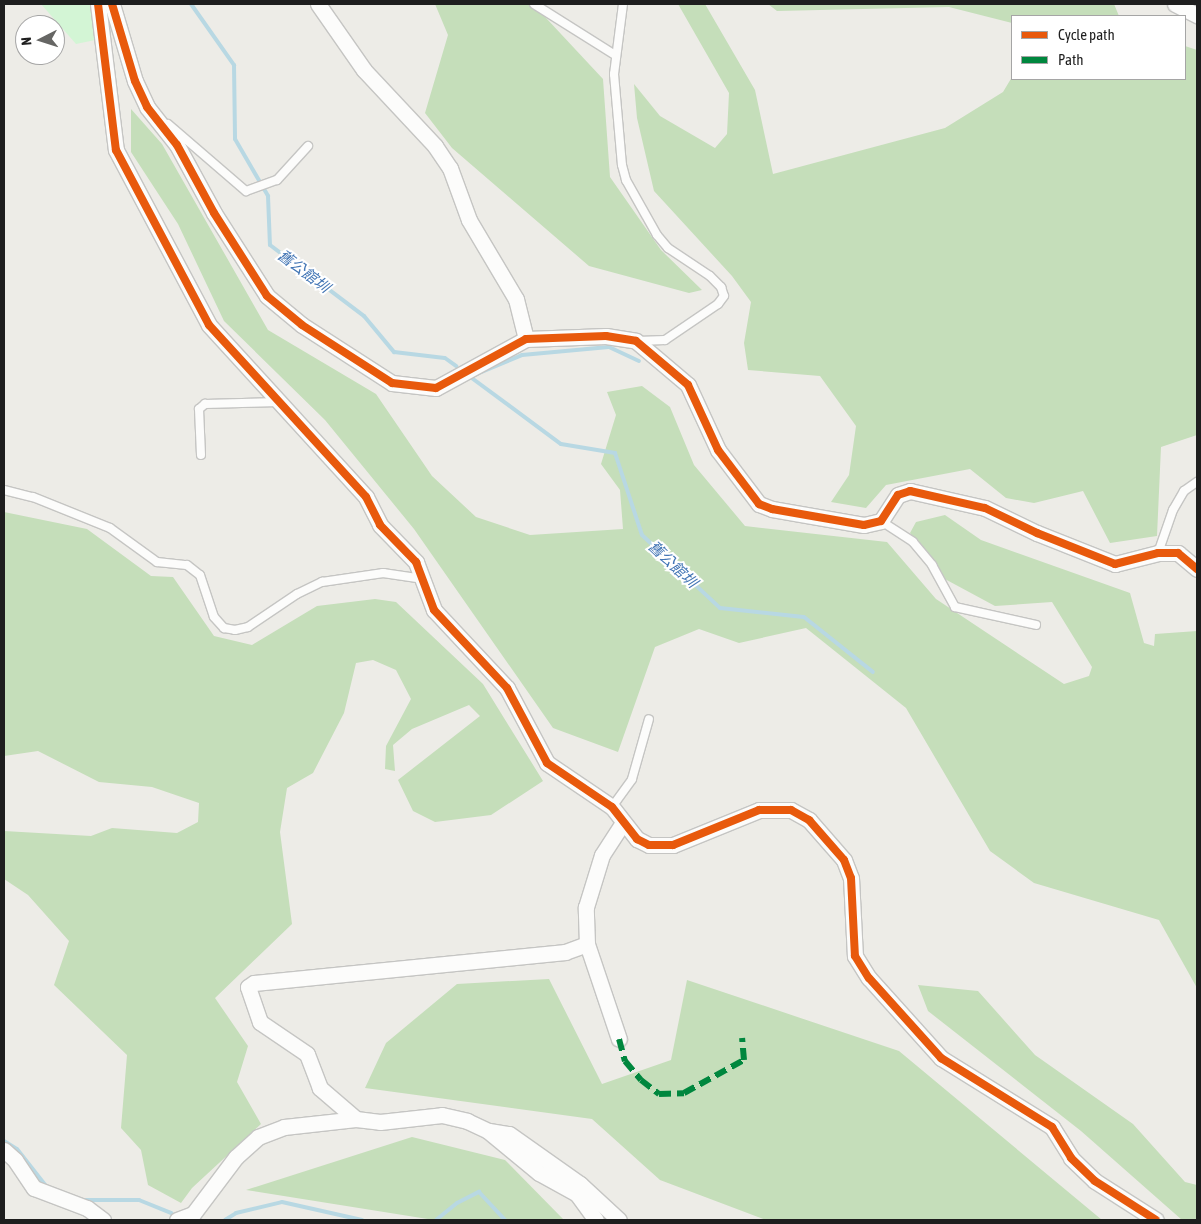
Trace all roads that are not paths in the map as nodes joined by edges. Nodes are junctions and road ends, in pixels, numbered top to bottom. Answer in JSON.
{"nodes":[{"id":1,"x":98,"y":4,"type":"edge"},
{"id":2,"x":112,"y":4,"type":"edge"},
{"id":3,"x":318,"y":4,"type":"edge"},
{"id":4,"x":534,"y":4,"type":"edge"},
{"id":5,"x":623,"y":4,"type":"edge"},
{"id":6,"x":1175,"y":4,"type":"edge"},
{"id":7,"x":1197,"y":15,"type":"edge"},
{"id":8,"x":615,"y":55,"type":"junction"},
{"id":9,"x":147,"y":106,"type":"junction"},
{"id":10,"x":308,"y":146,"type":"dead end"},
{"id":11,"x":526,"y":339,"type":"junction"},
{"id":12,"x":636,"y":342,"type":"junction"},
{"id":13,"x":279,"y":402,"type":"junction"},
{"id":14,"x":201,"y":455,"type":"dead end"},
{"id":15,"x":1197,"y":482,"type":"edge"},
{"id":16,"x":4,"y":490,"type":"edge"},
{"id":17,"x":881,"y":521,"type":"junction"},
{"id":18,"x":1158,"y":553,"type":"junction"},
{"id":19,"x":1197,"y":569,"type":"edge"},
{"id":20,"x":424,"y":579,"type":"junction"},
{"id":21,"x":1036,"y":625,"type":"dead end"},
{"id":22,"x":649,"y":719,"type":"dead end"},
{"id":23,"x":612,"y":807,"type":"junction"},
{"id":24,"x":622,"y":823,"type":"junction"},
{"id":25,"x":587,"y":944,"type":"junction"},
{"id":26,"x":619,"y":1038,"type":"dead end"},
{"id":27,"x":356,"y":1119,"type":"junction"},
{"id":28,"x":488,"y":1131,"type":"junction"},
{"id":29,"x":4,"y":1150,"type":"edge"},
{"id":30,"x":98,"y":1218,"type":"edge"},
{"id":31,"x":178,"y":1220,"type":"edge"},
{"id":32,"x":596,"y":1220,"type":"edge"},
{"id":33,"x":619,"y":1220,"type":"edge"},
{"id":34,"x":1156,"y":1220,"type":"edge"}],
"edges":[{"from":1,"to":13,"type":"street"},
{"from":2,"to":9,"type":"street"},
{"from":3,"to":11,"type":"street"},
{"from":4,"to":8,"type":"lane"},
{"from":5,"to":8,"type":"lane"},
{"from":6,"to":7,"type":"street"},
{"from":8,"to":12,"type":"lane"},
{"from":9,"to":10,"type":"lane"},
{"from":9,"to":11,"type":"street"},
{"from":11,"to":12,"type":"street"},
{"from":12,"to":17,"type":"street"},
{"from":13,"to":14,"type":"lane"},
{"from":13,"to":20,"type":"street"},
{"from":15,"to":18,"type":"lane"},
{"from":16,"to":20,"type":"lane"},
{"from":17,"to":18,"type":"street"},
{"from":17,"to":21,"type":"lane"},
{"from":18,"to":19,"type":"street"},
{"from":20,"to":23,"type":"street"},
{"from":22,"to":23,"type":"lane"},
{"from":23,"to":24,"type":"street"},
{"from":24,"to":25,"type":"street"},
{"from":24,"to":34,"type":"street"},
{"from":25,"to":26,"type":"street"},
{"from":25,"to":27,"type":"street"},
{"from":27,"to":28,"type":"street"},
{"from":27,"to":31,"type":"street"},
{"from":28,"to":32,"type":"street"},
{"from":28,"to":33,"type":"street"},
{"from":29,"to":30,"type":"street"}]}
